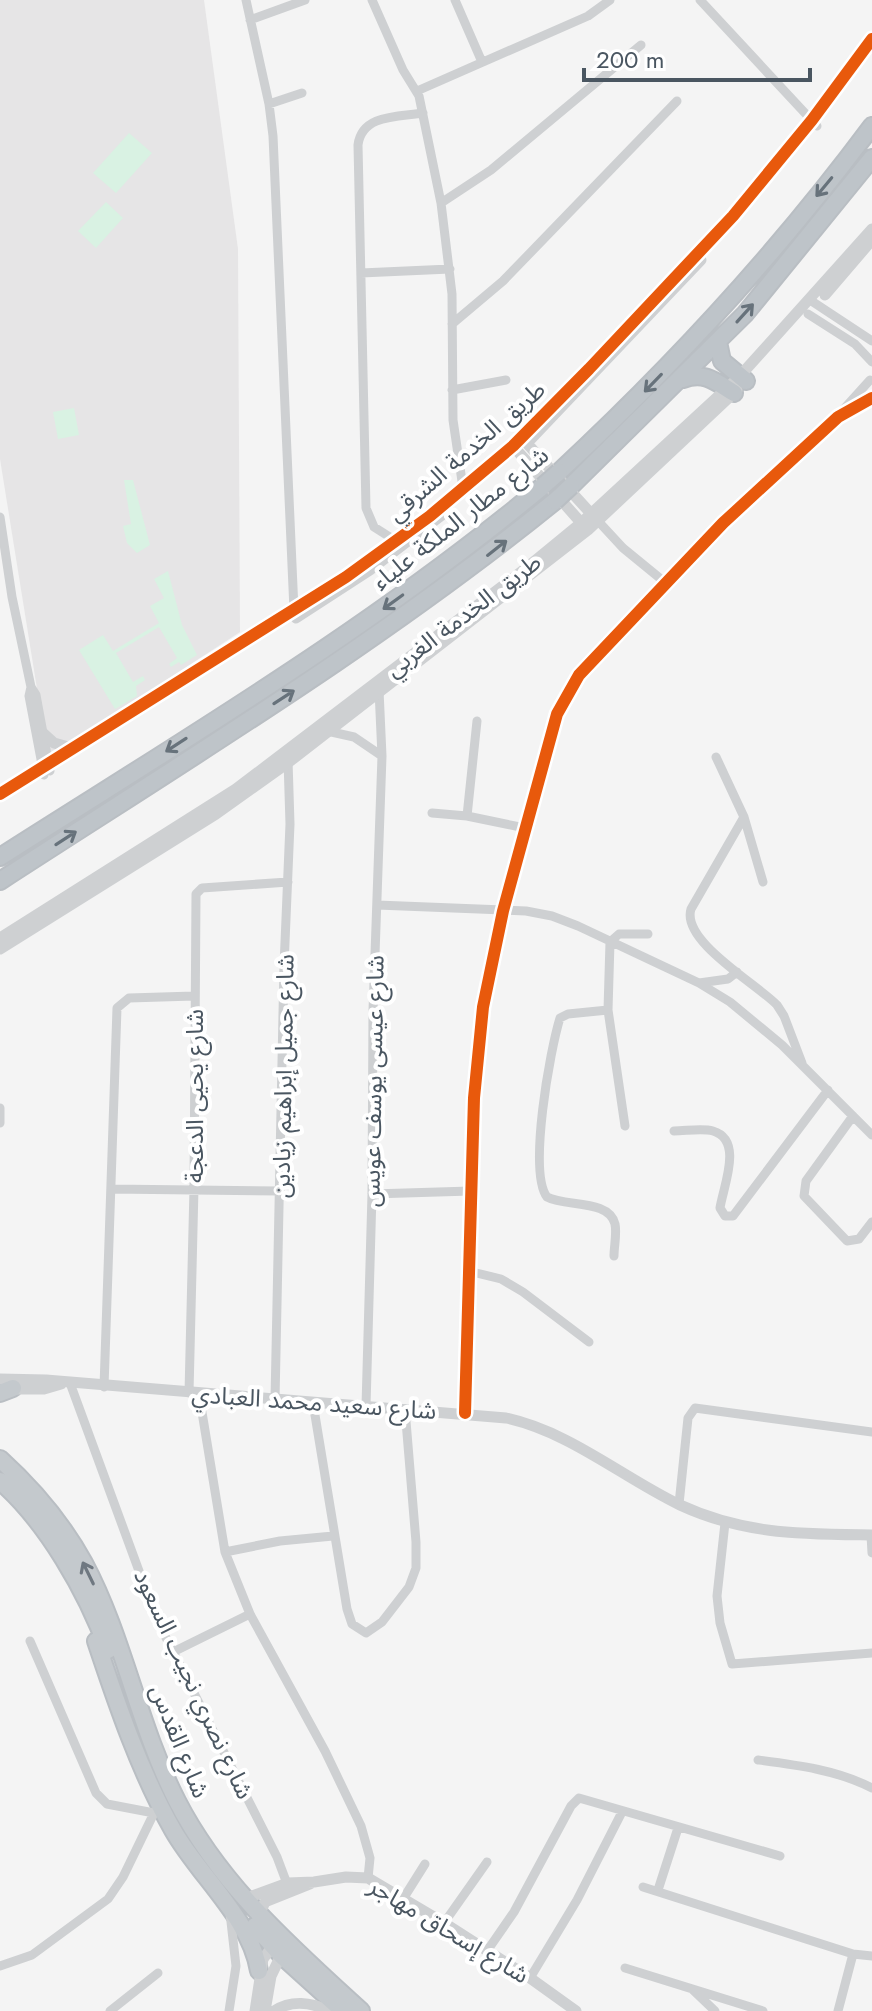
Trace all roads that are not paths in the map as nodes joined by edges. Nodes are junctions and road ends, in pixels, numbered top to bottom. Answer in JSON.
{"nodes":[{"id":1,"x":246,"y":0,"type":"edge"},
{"id":2,"x":305,"y":0,"type":"edge"},
{"id":3,"x":372,"y":0,"type":"edge"},
{"id":4,"x":455,"y":0,"type":"edge"},
{"id":5,"x":610,"y":0,"type":"edge"},
{"id":6,"x":700,"y":0,"type":"edge"},
{"id":7,"x":250,"y":20,"type":"junction"},
{"id":8,"x":872,"y":39,"type":"edge"},
{"id":9,"x":641,"y":45,"type":"dead end"},
{"id":10,"x":872,"y":52,"type":"edge"},
{"id":11,"x":482,"y":62,"type":"junction"},
{"id":12,"x":417,"y":91,"type":"junction"},
{"id":13,"x":302,"y":93,"type":"dead end"},
{"id":14,"x":677,"y":101,"type":"dead end"},
{"id":15,"x":269,"y":104,"type":"junction"},
{"id":16,"x":423,"y":113,"type":"junction"},
{"id":17,"x":814,"y":123,"type":"junction"},
{"id":18,"x":872,"y":126,"type":"edge"},
{"id":19,"x":872,"y":158,"type":"edge"},
{"id":20,"x":441,"y":203,"type":"junction"},
{"id":21,"x":872,"y":229,"type":"edge"},
{"id":22,"x":872,"y":240,"type":"edge"},
{"id":23,"x":450,"y":269,"type":"junction"},
{"id":24,"x":361,"y":273,"type":"junction"},
{"id":25,"x":814,"y":302,"type":"junction"},
{"id":26,"x":808,"y":314,"type":"junction"},
{"id":27,"x":452,"y":324,"type":"junction"},
{"id":28,"x":872,"y":341,"type":"edge"},
{"id":29,"x":718,"y":342,"type":"junction"},
{"id":30,"x":872,"y":362,"type":"edge"},
{"id":31,"x":681,"y":379,"type":"junction"},
{"id":32,"x":871,"y":379,"type":"edge"},
{"id":33,"x":506,"y":380,"type":"dead end"},
{"id":34,"x":736,"y":385,"type":"junction"},
{"id":35,"x":452,"y":390,"type":"junction"},
{"id":36,"x":872,"y":398,"type":"edge"},
{"id":37,"x":838,"y":417,"type":"junction"},
{"id":38,"x":520,"y":445,"type":"junction"},
{"id":39,"x":463,"y":488,"type":"junction"},
{"id":40,"x":0,"y":517,"type":"edge"},
{"id":41,"x":594,"y":518,"type":"junction"},
{"id":42,"x":584,"y":526,"type":"junction"},
{"id":43,"x":396,"y":541,"type":"junction"},
{"id":44,"x":4,"y":576,"type":"edge"},
{"id":45,"x":667,"y":584,"type":"junction"},
{"id":46,"x":294,"y":610,"type":"junction"},
{"id":47,"x":378,"y":686,"type":"junction"},
{"id":48,"x":31,"y":687,"type":"junction"},
{"id":49,"x":477,"y":721,"type":"dead end"},
{"id":50,"x":327,"y":731,"type":"junction"},
{"id":51,"x":43,"y":733,"type":"junction"},
{"id":52,"x":72,"y":748,"type":"junction"},
{"id":53,"x":382,"y":756,"type":"junction"},
{"id":54,"x":716,"y":757,"type":"dead end"},
{"id":55,"x":286,"y":758,"type":"junction"},
{"id":56,"x":46,"y":769,"type":"junction"},
{"id":57,"x":0,"y":794,"type":"edge"},
{"id":58,"x":0,"y":802,"type":"edge"},
{"id":59,"x":432,"y":813,"type":"dead end"},
{"id":60,"x":467,"y":816,"type":"junction"},
{"id":61,"x":744,"y":817,"type":"junction"},
{"id":62,"x":525,"y":828,"type":"junction"},
{"id":63,"x":5,"y":849,"type":"edge"},
{"id":64,"x":0,"y":881,"type":"edge"},
{"id":65,"x":288,"y":882,"type":"junction"},
{"id":66,"x":763,"y":882,"type":"dead end"},
{"id":67,"x":377,"y":905,"type":"junction"},
{"id":68,"x":503,"y":911,"type":"junction"},
{"id":69,"x":648,"y":934,"type":"dead end"},
{"id":70,"x":0,"y":938,"type":"edge"},
{"id":71,"x":610,"y":942,"type":"junction"},
{"id":72,"x":0,"y":949,"type":"edge"},
{"id":73,"x":737,"y":972,"type":"junction"},
{"id":74,"x":699,"y":983,"type":"junction"},
{"id":75,"x":194,"y":996,"type":"junction"},
{"id":76,"x":608,"y":1010,"type":"junction"},
{"id":77,"x":804,"y":1066,"type":"junction"},
{"id":78,"x":828,"y":1090,"type":"junction"},
{"id":79,"x":0,"y":1108,"type":"edge"},
{"id":80,"x":853,"y":1116,"type":"junction"},
{"id":81,"x":0,"y":1123,"type":"edge"},
{"id":82,"x":625,"y":1126,"type":"dead end"},
{"id":83,"x":674,"y":1131,"type":"dead end"},
{"id":84,"x":872,"y":1135,"type":"edge"},
{"id":85,"x":194,"y":1188,"type":"junction"},
{"id":86,"x":111,"y":1189,"type":"junction"},
{"id":87,"x":280,"y":1191,"type":"junction"},
{"id":88,"x":471,"y":1191,"type":"junction"},
{"id":89,"x":372,"y":1194,"type":"junction"},
{"id":90,"x":872,"y":1222,"type":"edge"},
{"id":91,"x":614,"y":1256,"type":"dead end"},
{"id":92,"x":468,"y":1271,"type":"junction"},
{"id":93,"x":589,"y":1342,"type":"dead end"},
{"id":94,"x":68,"y":1383,"type":"junction"},
{"id":95,"x":3,"y":1387,"type":"edge"},
{"id":96,"x":104,"y":1387,"type":"junction"},
{"id":97,"x":194,"y":1394,"type":"junction"},
{"id":98,"x":275,"y":1400,"type":"junction"},
{"id":99,"x":313,"y":1403,"type":"junction"},
{"id":100,"x":366,"y":1406,"type":"junction"},
{"id":101,"x":405,"y":1409,"type":"junction"},
{"id":102,"x":465,"y":1413,"type":"junction"},
{"id":103,"x":872,"y":1432,"type":"edge"},
{"id":104,"x":0,"y":1459,"type":"edge"},
{"id":105,"x":3,"y":1490,"type":"edge"},
{"id":106,"x":679,"y":1504,"type":"junction"},
{"id":107,"x":725,"y":1523,"type":"junction"},
{"id":108,"x":66,"y":1533,"type":"junction"},
{"id":109,"x":872,"y":1535,"type":"edge"},
{"id":110,"x":333,"y":1536,"type":"junction"},
{"id":111,"x":52,"y":1544,"type":"junction"},
{"id":112,"x":225,"y":1552,"type":"junction"},
{"id":113,"x":872,"y":1553,"type":"edge"},
{"id":114,"x":90,"y":1608,"type":"junction"},
{"id":115,"x":250,"y":1614,"type":"junction"},
{"id":116,"x":30,"y":1641,"type":"dead end"},
{"id":117,"x":173,"y":1652,"type":"junction"},
{"id":118,"x":872,"y":1653,"type":"edge"},
{"id":119,"x":758,"y":1760,"type":"dead end"},
{"id":120,"x":872,"y":1788,"type":"edge"},
{"id":121,"x":158,"y":1811,"type":"junction"},
{"id":122,"x":622,"y":1812,"type":"junction"},
{"id":123,"x":678,"y":1828,"type":"junction"},
{"id":124,"x":780,"y":1856,"type":"dead end"},
{"id":125,"x":487,"y":1862,"type":"dead end"},
{"id":126,"x":425,"y":1864,"type":"dead end"},
{"id":127,"x":368,"y":1878,"type":"junction"},
{"id":128,"x":643,"y":1887,"type":"dead end"},
{"id":129,"x":289,"y":1888,"type":"junction"},
{"id":130,"x":658,"y":1890,"type":"junction"},
{"id":131,"x":244,"y":1899,"type":"junction"},
{"id":132,"x":403,"y":1899,"type":"junction"},
{"id":133,"x":229,"y":1910,"type":"junction"},
{"id":134,"x":259,"y":1915,"type":"junction"},
{"id":135,"x":444,"y":1923,"type":"junction"},
{"id":136,"x":280,"y":1945,"type":"junction"},
{"id":137,"x":487,"y":1951,"type":"junction"},
{"id":138,"x":853,"y":1954,"type":"junction"},
{"id":139,"x":872,"y":1956,"type":"edge"},
{"id":140,"x":1,"y":1965,"type":"edge"},
{"id":141,"x":625,"y":1968,"type":"dead end"},
{"id":142,"x":259,"y":1971,"type":"junction"},
{"id":143,"x":158,"y":1973,"type":"dead end"},
{"id":144,"x":530,"y":1978,"type":"junction"},
{"id":145,"x":689,"y":1987,"type":"junction"},
{"id":146,"x":110,"y":2011,"type":"edge"},
{"id":147,"x":229,"y":2011,"type":"edge"},
{"id":148,"x":255,"y":2011,"type":"edge"},
{"id":149,"x":265,"y":2011,"type":"edge"},
{"id":150,"x":274,"y":2011,"type":"edge"},
{"id":151,"x":329,"y":2011,"type":"edge"},
{"id":152,"x":343,"y":2011,"type":"edge"},
{"id":153,"x":361,"y":2011,"type":"edge"},
{"id":154,"x":576,"y":2011,"type":"edge"},
{"id":155,"x":715,"y":2011,"type":"edge"},
{"id":156,"x":763,"y":2011,"type":"edge"},
{"id":157,"x":838,"y":2011,"type":"edge"}],
"edges":[{"from":1,"to":7,"type":"street"},
{"from":2,"to":7,"type":"street"},
{"from":3,"to":12,"type":"street"},
{"from":4,"to":11,"type":"street"},
{"from":5,"to":11,"type":"street"},
{"from":6,"to":17,"type":"street"},
{"from":7,"to":15,"type":"street"},
{"from":8,"to":17,"type":"street","name":"طريق الخدمة الشرقي"},
{"from":9,"to":20,"type":"street"},
{"from":10,"to":17,"type":"street","name":"طريق الخدمة الشرقي"},
{"from":11,"to":12,"type":"street"},
{"from":12,"to":16,"type":"street"},
{"from":13,"to":15,"type":"street"},
{"from":14,"to":27,"type":"street"},
{"from":15,"to":46,"type":"street"},
{"from":16,"to":20,"type":"street"},
{"from":16,"to":24,"type":"street"},
{"from":17,"to":38,"type":"street","name":"طريق الخدمة الشرقي"},
{"from":18,"to":63,"type":"highway","name":"شارع مطار الملكة علياء","one_way":true,"bridge":true},
{"from":29,"to":19,"type":"highway","name":"شارع مطار الملكة علياء","one_way":true},
{"from":20,"to":23,"type":"street"},
{"from":21,"to":25,"type":"street","name":"طريق الخدمة الغربي"},
{"from":22,"to":25,"type":"street","name":"طريق الخدمة الغربي"},
{"from":23,"to":24,"type":"street"},
{"from":23,"to":27,"type":"street"},
{"from":24,"to":43,"type":"street"},
{"from":25,"to":26,"type":"street","name":"طريق الخدمة الغربي"},
{"from":25,"to":28,"type":"street"},
{"from":25,"to":34,"type":"street","name":"طريق الخدمة الغربي"},
{"from":26,"to":30,"type":"street"},
{"from":26,"to":34,"type":"street","name":"طريق الخدمة الغربي"},
{"from":27,"to":35,"type":"street"},
{"from":29,"to":31,"type":"highway","name":"شارع مطار الملكة علياء"},
{"from":29,"to":34,"type":"highway"},
{"from":31,"to":34,"type":"highway"},
{"from":64,"to":31,"type":"highway","name":"شارع مطار الملكة علياء","one_way":true,"bridge":true},
{"from":32,"to":37,"type":"street"},
{"from":33,"to":35,"type":"street"},
{"from":34,"to":41,"type":"street","name":"طريق الخدمة الغربي"},
{"from":35,"to":39,"type":"street"},
{"from":36,"to":37,"type":"street"},
{"from":37,"to":45,"type":"street"},
{"from":38,"to":39,"type":"street","name":"طريق الخدمة الشرقي"},
{"from":38,"to":41,"type":"street"},
{"from":38,"to":42,"type":"street"},
{"from":38,"to":56,"type":"street","name":"طريق الخدمة الشرقي"},
{"from":39,"to":43,"type":"street","name":"طريق الخدمة الشرقي"},
{"from":40,"to":44,"type":"street"},
{"from":41,"to":42,"type":"street","name":"طريق الخدمة الغربي"},
{"from":41,"to":45,"type":"street"},
{"from":42,"to":47,"type":"street","name":"طريق الخدمة الغربي"},
{"from":43,"to":46,"type":"street","name":"طريق الخدمة الشرقي"},
{"from":44,"to":48,"type":"street"},
{"from":45,"to":62,"type":"street"},
{"from":46,"to":52,"type":"street","name":"طريق الخدمة الشرقي"},
{"from":47,"to":50,"type":"street","name":"طريق الخدمة الغربي"},
{"from":47,"to":53,"type":"street","name":"شارع عيسى يوسف عويس"},
{"from":47,"to":55,"type":"street","name":"طريق الخدمة الغربي"},
{"from":48,"to":51,"type":"street"},
{"from":48,"to":56,"type":"street"},
{"from":49,"to":60,"type":"street"},
{"from":50,"to":53,"type":"street"},
{"from":50,"to":55,"type":"street","name":"طريق الخدمة الغربي"},
{"from":51,"to":52,"type":"street"},
{"from":51,"to":56,"type":"street"},
{"from":52,"to":56,"type":"street","name":"طريق الخدمة الشرقي"},
{"from":53,"to":67,"type":"street","name":"شارع عيسى يوسف عويس"},
{"from":54,"to":61,"type":"street"},
{"from":55,"to":65,"type":"street","name":"شارع جميل إبراهيم زيادين"},
{"from":55,"to":70,"type":"street","name":"طريق الخدمة الغربي"},
{"from":55,"to":72,"type":"street","name":"طريق الخدمة الغربي"},
{"from":56,"to":57,"type":"street","name":"طريق الخدمة الشرقي"},
{"from":56,"to":58,"type":"street","name":"طريق الخدمة الشرقي"},
{"from":59,"to":60,"type":"street"},
{"from":60,"to":62,"type":"street"},
{"from":61,"to":66,"type":"street"},
{"from":61,"to":73,"type":"street"},
{"from":62,"to":68,"type":"street"},
{"from":65,"to":75,"type":"street","name":"شارع يحيى الدعجة"},
{"from":65,"to":87,"type":"street","name":"شارع جميل إبراهيم زيادين"},
{"from":67,"to":68,"type":"street"},
{"from":67,"to":89,"type":"street","name":"شارع عيسى يوسف عويس"},
{"from":68,"to":71,"type":"street"},
{"from":68,"to":88,"type":"street"},
{"from":69,"to":71,"type":"street"},
{"from":71,"to":74,"type":"street"},
{"from":71,"to":76,"type":"street"},
{"from":73,"to":74,"type":"street"},
{"from":73,"to":77,"type":"street"},
{"from":74,"to":77,"type":"street"},
{"from":75,"to":85,"type":"street","name":"شارع يحيى الدعجة"},
{"from":75,"to":86,"type":"street"},
{"from":76,"to":82,"type":"street"},
{"from":76,"to":91,"type":"street"},
{"from":77,"to":78,"type":"street"},
{"from":78,"to":80,"type":"street"},
{"from":78,"to":83,"type":"street"},
{"from":79,"to":81,"type":"street"},
{"from":80,"to":84,"type":"street"},
{"from":80,"to":90,"type":"street"},
{"from":85,"to":86,"type":"street"},
{"from":85,"to":87,"type":"street"},
{"from":85,"to":97,"type":"street","name":"شارع يحيى الدعجة"},
{"from":86,"to":96,"type":"street"},
{"from":87,"to":98,"type":"street","name":"شارع جميل إبراهيم زيادين"},
{"from":88,"to":89,"type":"street"},
{"from":88,"to":92,"type":"street"},
{"from":89,"to":100,"type":"street","name":"شارع عيسى يوسف عويس"},
{"from":92,"to":93,"type":"street"},
{"from":92,"to":102,"type":"street"},
{"from":94,"to":95,"type":"street","name":"شارع سعيد محمد العبادي"},
{"from":94,"to":96,"type":"street","name":"شارع سعيد محمد العبادي"},
{"from":94,"to":117,"type":"street","name":"شارع نصري نجيب السعود"},
{"from":96,"to":97,"type":"street","name":"شارع سعيد محمد العبادي"},
{"from":97,"to":98,"type":"street","name":"شارع سعيد محمد العبادي"},
{"from":97,"to":112,"type":"street","name":"شارع يحيى الدعجة"},
{"from":98,"to":99,"type":"street","name":"شارع سعيد محمد العبادي"},
{"from":99,"to":100,"type":"street","name":"شارع سعيد محمد العبادي"},
{"from":99,"to":110,"type":"street"},
{"from":100,"to":101,"type":"street","name":"شارع سعيد محمد العبادي"},
{"from":101,"to":102,"type":"street","name":"شارع سعيد محمد العبادي"},
{"from":101,"to":110,"type":"street"},
{"from":102,"to":106,"type":"street","name":"شارع سعيد محمد العبادي"},
{"from":103,"to":106,"type":"street"},
{"from":104,"to":108,"type":"highway","name":"شارع القدس"},
{"from":105,"to":111,"type":"highway","name":"شارع القدس"},
{"from":106,"to":107,"type":"street","name":"شارع سعيد محمد العبادي"},
{"from":107,"to":109,"type":"street","name":"شارع سعيد محمد العبادي"},
{"from":107,"to":118,"type":"street"},
{"from":108,"to":111,"type":"highway"},
{"from":131,"to":108,"type":"highway","name":"شارع القدس","one_way":true},
{"from":109,"to":113,"type":"street"},
{"from":110,"to":112,"type":"street"},
{"from":111,"to":114,"type":"highway","name":"شارع القدس"},
{"from":112,"to":115,"type":"street","name":"شارع يحيى الدعجة"},
{"from":114,"to":121,"type":"highway"},
{"from":114,"to":136,"type":"highway","name":"شارع القدس"},
{"from":115,"to":117,"type":"street"},
{"from":115,"to":127,"type":"street","name":"شارع يحيى الدعجة"},
{"from":116,"to":121,"type":"street"},
{"from":117,"to":129,"type":"street","name":"شارع نصري نجيب السعود"},
{"from":119,"to":120,"type":"street"},
{"from":121,"to":133,"type":"highway"},
{"from":121,"to":140,"type":"street"},
{"from":122,"to":123,"type":"street"},
{"from":122,"to":137,"type":"street"},
{"from":122,"to":144,"type":"street"},
{"from":123,"to":124,"type":"street"},
{"from":123,"to":130,"type":"street"},
{"from":125,"to":135,"type":"street"},
{"from":126,"to":132,"type":"street"},
{"from":127,"to":129,"type":"street","name":"شارع إسحاق مهاجر"},
{"from":127,"to":132,"type":"street","name":"شارع إسحاق مهاجر"},
{"from":128,"to":130,"type":"street"},
{"from":129,"to":131,"type":"street","name":"شارع إسحاق مهاجر"},
{"from":129,"to":134,"type":"street","name":"شارع إسحاق مهاجر"},
{"from":130,"to":138,"type":"street"},
{"from":131,"to":134,"type":"highway","name":"شارع القدس"},
{"from":132,"to":135,"type":"street","name":"شارع إسحاق مهاجر"},
{"from":133,"to":142,"type":"highway"},
{"from":133,"to":147,"type":"street"},
{"from":134,"to":136,"type":"highway","name":"شارع القدس"},
{"from":135,"to":137,"type":"street","name":"شارع إسحاق مهاجر"},
{"from":136,"to":142,"type":"street"},
{"from":136,"to":149,"type":"street"},
{"from":136,"to":152,"type":"highway","name":"شارع القدس"},
{"from":136,"to":153,"type":"highway","name":"شارع القدس"},
{"from":137,"to":144,"type":"street","name":"شارع إسحاق مهاجر"},
{"from":138,"to":139,"type":"street"},
{"from":138,"to":157,"type":"street"},
{"from":141,"to":145,"type":"street"},
{"from":142,"to":148,"type":"street"},
{"from":143,"to":146,"type":"street"},
{"from":144,"to":154,"type":"street","name":"شارع إسحاق مهاجر"},
{"from":145,"to":155,"type":"street"},
{"from":145,"to":156,"type":"street"},
{"from":150,"to":151,"type":"street"}]}
